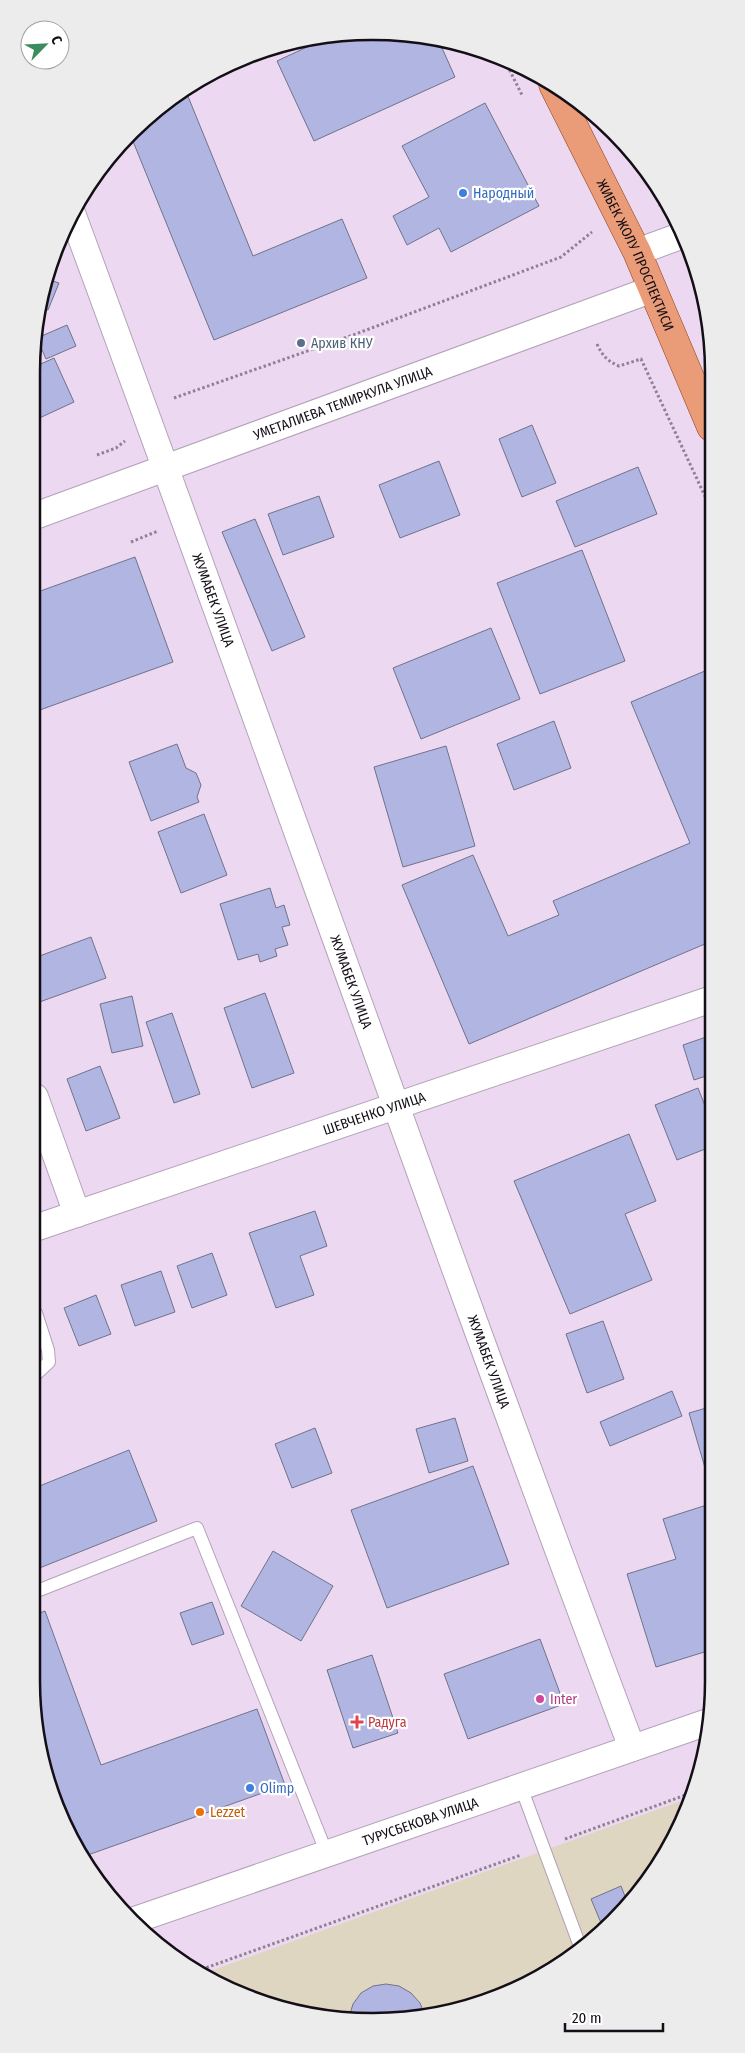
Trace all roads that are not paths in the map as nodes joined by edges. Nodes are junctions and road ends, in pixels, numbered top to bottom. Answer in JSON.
{"nodes":[{"id":1,"x":558,"y":97,"type":"edge"},
{"id":2,"x":75,"y":222,"type":"edge"},
{"id":3,"x":677,"y":238,"type":"edge"},
{"id":4,"x":637,"y":252,"type":"junction"},
{"id":5,"x":653,"y":289,"type":"junction"},
{"id":6,"x":705,"y":413,"type":"edge"},
{"id":7,"x":166,"y":469,"type":"junction"},
{"id":8,"x":40,"y":514,"type":"edge"},
{"id":9,"x":705,"y":1001,"type":"edge"},
{"id":10,"x":395,"y":1107,"type":"junction"},
{"id":11,"x":40,"y":1111,"type":"edge"},
{"id":12,"x":77,"y":1214,"type":"junction"},
{"id":13,"x":40,"y":1226,"type":"edge"},
{"id":14,"x":40,"y":1325,"type":"edge"},
{"id":15,"x":40,"y":1370,"type":"edge"},
{"id":16,"x":40,"y":1590,"type":"edge"},
{"id":17,"x":702,"y":1724,"type":"edge"},
{"id":18,"x":632,"y":1748,"type":"junction"},
{"id":19,"x":521,"y":1786,"type":"junction"},
{"id":20,"x":327,"y":1854,"type":"junction"},
{"id":21,"x":140,"y":1918,"type":"edge"},
{"id":22,"x":578,"y":1941,"type":"edge"}],
"edges":[{"from":1,"to":4,"type":"main road","name":"ЖИБЕК ЖОЛУ ПРОСПЕКТИСИ"},
{"from":2,"to":7,"type":"street","name":"ЖУМАБЕК УЛИЦА"},
{"from":3,"to":4,"type":"street"},
{"from":4,"to":5,"type":"main road","name":"ЖИБЕК ЖОЛУ ПРОСПЕКТИСИ"},
{"from":5,"to":6,"type":"main road","name":"ЖИБЕК ЖОЛУ ПРОСПЕКТИСИ"},
{"from":5,"to":7,"type":"street","name":"УМЕТАЛИЕВА ТЕМИРКУЛА УЛИЦА"},
{"from":7,"to":8,"type":"street","name":"УМЕТАЛИЕВА ТЕМИРКУЛА УЛИЦА"},
{"from":7,"to":10,"type":"street","name":"ЖУМАБЕК УЛИЦА"},
{"from":9,"to":10,"type":"street","name":"ШЕВЧЕНКО УЛИЦА"},
{"from":10,"to":12,"type":"street","name":"ШЕВЧЕНКО УЛИЦА"},
{"from":10,"to":18,"type":"street","name":"ЖУМАБЕК УЛИЦА"},
{"from":11,"to":12,"type":"street"},
{"from":12,"to":13,"type":"street","name":"ШЕВЧЕНКО УЛИЦА"},
{"from":14,"to":15,"type":"lane"},
{"from":16,"to":20,"type":"lane"},
{"from":17,"to":18,"type":"street","name":"ТУРУСБЕКОВА УЛИЦА"},
{"from":18,"to":19,"type":"street","name":"ТУРУСБЕКОВА УЛИЦА"},
{"from":19,"to":20,"type":"street","name":"ТУРУСБЕКОВА УЛИЦА"},
{"from":19,"to":22,"type":"lane"},
{"from":20,"to":21,"type":"street","name":"ТУРУСБЕКОВА УЛИЦА"}]}
